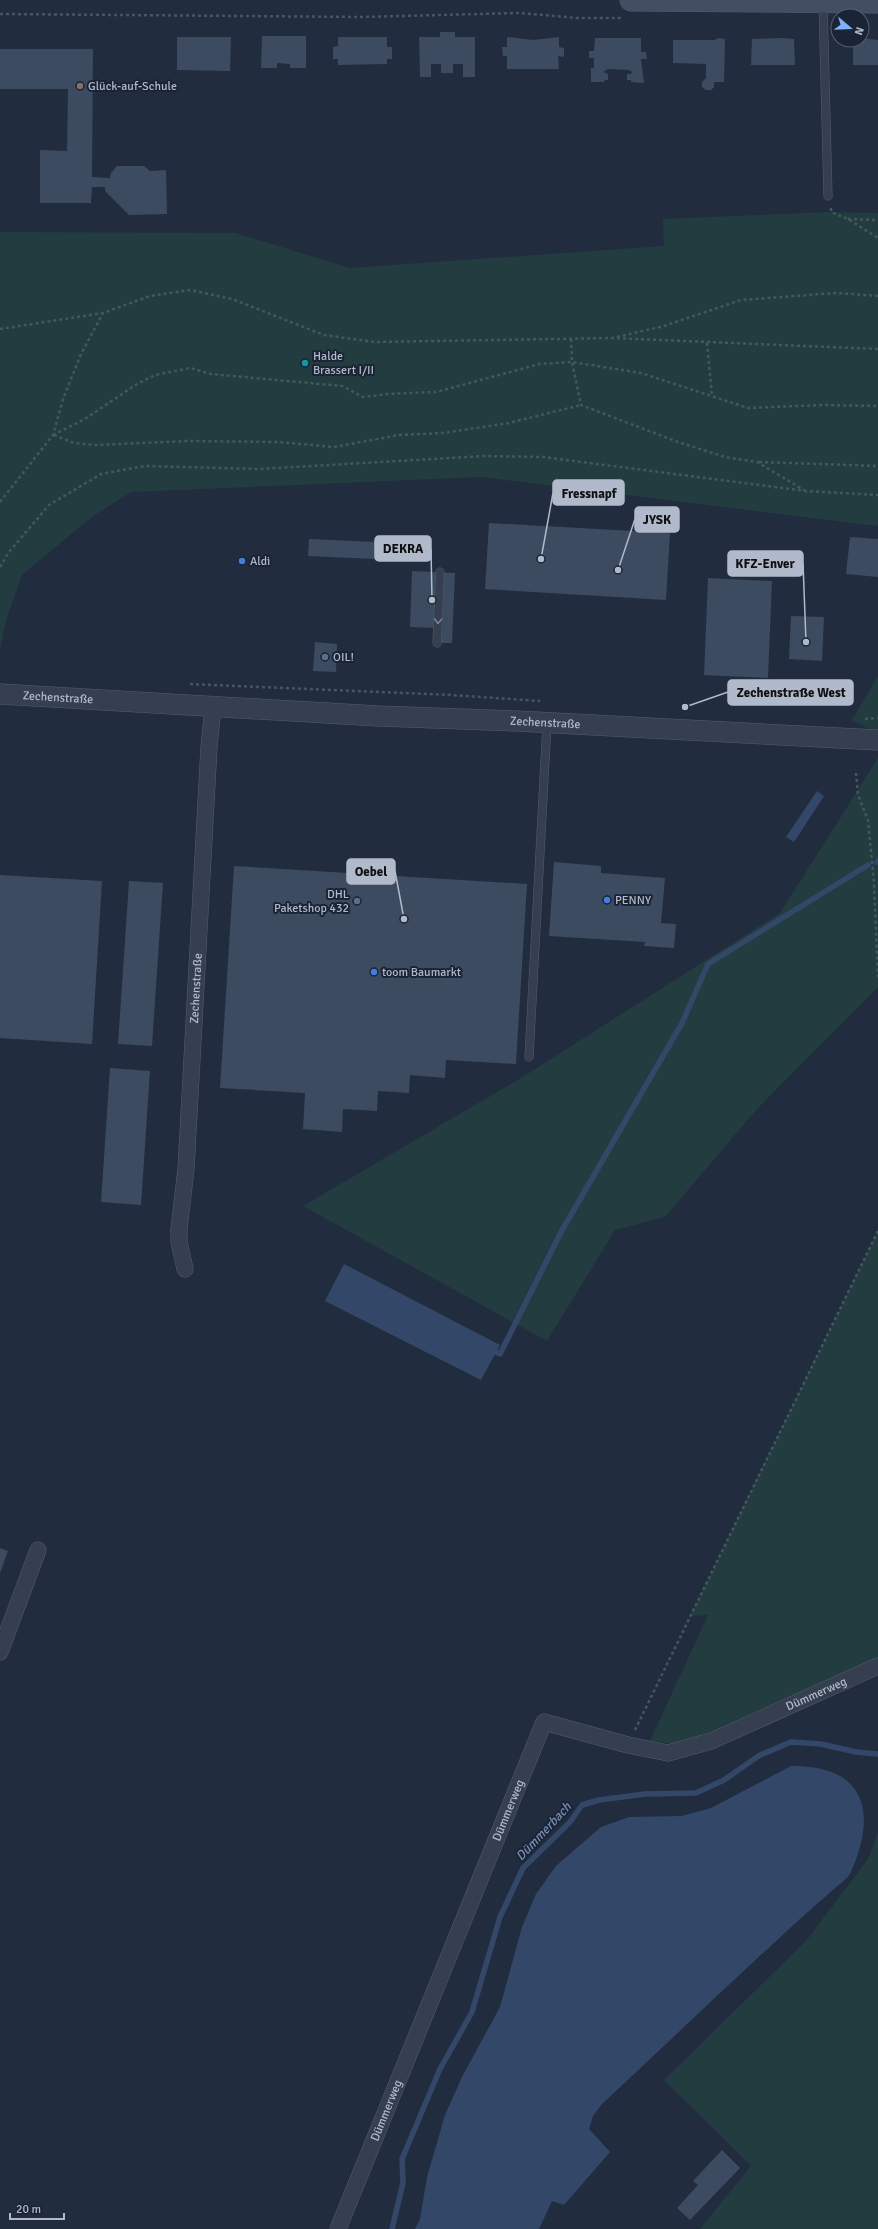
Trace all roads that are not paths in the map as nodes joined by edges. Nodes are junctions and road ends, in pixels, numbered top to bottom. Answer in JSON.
{"nodes":[{"id":1,"x":780,"y":1,"type":"edge"},
{"id":2,"x":823,"y":2,"type":"junction"},
{"id":3,"x":878,"y":2,"type":"edge"},
{"id":4,"x":627,"y":9,"type":"edge"},
{"id":5,"x":828,"y":196,"type":"road end"},
{"id":6,"x":440,"y":572,"type":"dead end"},
{"id":7,"x":437,"y":643,"type":"dead end"},
{"id":8,"x":0,"y":694,"type":"edge"},
{"id":9,"x":213,"y":707,"type":"junction"},
{"id":10,"x":547,"y":722,"type":"junction"},
{"id":11,"x":878,"y":740,"type":"edge"},
{"id":12,"x":529,"y":1058,"type":"dead end"},
{"id":13,"x":185,"y":1269,"type":"dead end"},
{"id":14,"x":38,"y":1550,"type":"dead end"},
{"id":15,"x":0,"y":1652,"type":"edge"},
{"id":16,"x":878,"y":1666,"type":"edge"},
{"id":17,"x":338,"y":2229,"type":"edge"}],
"edges":[{"from":1,"to":2,"type":"main road"},
{"from":1,"to":4,"type":"main road"},
{"from":2,"to":3,"type":"main road"},
{"from":2,"to":5,"type":"lane"},
{"from":6,"to":7,"type":"lane","one_way":true},
{"from":8,"to":9,"type":"street","name":"Zechenstraße"},
{"from":9,"to":10,"type":"street","name":"Zechenstraße"},
{"from":9,"to":13,"type":"street","name":"Zechenstraße"},
{"from":10,"to":11,"type":"street","name":"Zechenstraße"},
{"from":10,"to":12,"type":"lane"},
{"from":14,"to":15,"type":"street"},
{"from":16,"to":17,"type":"street","name":"Dümmerweg"}]}
